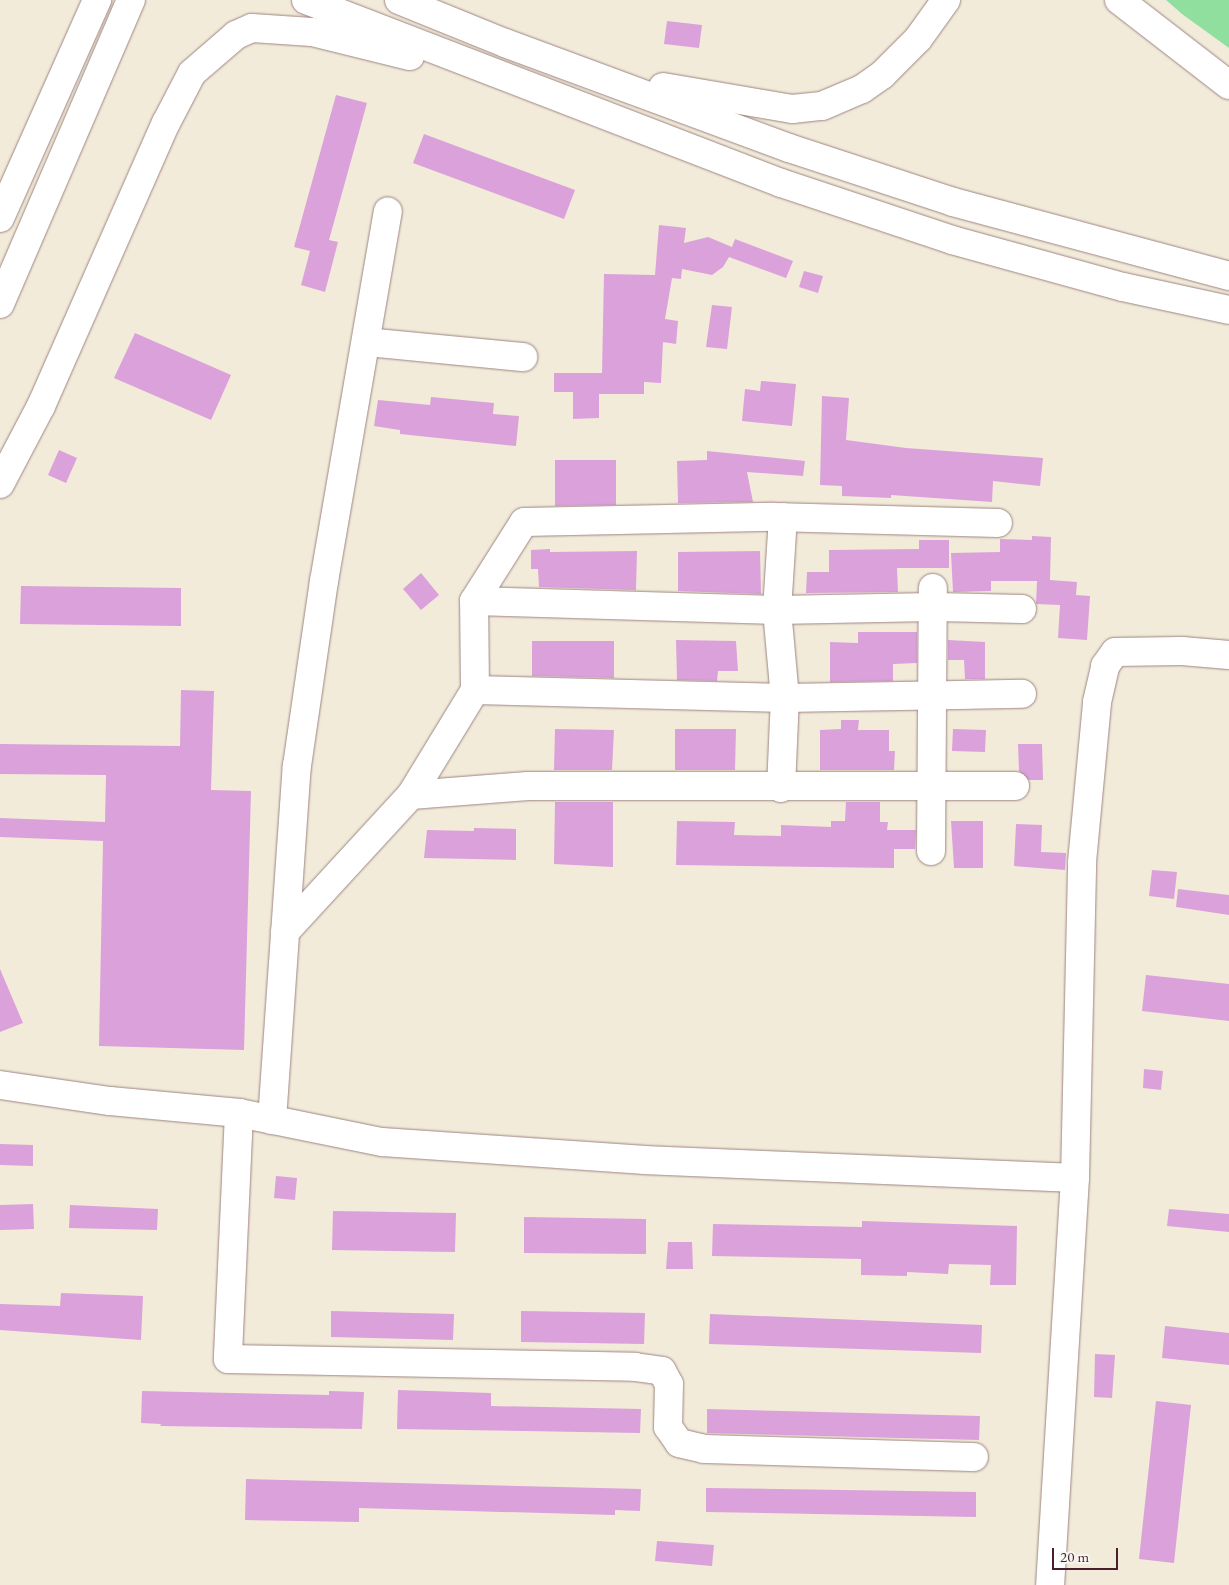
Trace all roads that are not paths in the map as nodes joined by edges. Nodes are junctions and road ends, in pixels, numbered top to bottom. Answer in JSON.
{"nodes":[{"id":1,"x":97,"y":0,"type":"edge"},
{"id":2,"x":131,"y":0,"type":"edge"},
{"id":3,"x":306,"y":0,"type":"edge"},
{"id":4,"x":399,"y":0,"type":"edge"},
{"id":5,"x":946,"y":0,"type":"edge"},
{"id":6,"x":1120,"y":0,"type":"edge"},
{"id":7,"x":598,"y":75,"type":"junction"},
{"id":8,"x":521,"y":84,"type":"junction"},
{"id":9,"x":1229,"y":85,"type":"edge"},
{"id":10,"x":388,"y":211,"type":"dead end"},
{"id":11,"x":0,"y":218,"type":"edge"},
{"id":12,"x":1229,"y":276,"type":"edge"},
{"id":13,"x":0,"y":304,"type":"edge"},
{"id":14,"x":1229,"y":310,"type":"edge"},
{"id":15,"x":366,"y":342,"type":"junction"},
{"id":16,"x":522,"y":357,"type":"dead end"},
{"id":17,"x":0,"y":484,"type":"edge"},
{"id":18,"x":783,"y":517,"type":"junction"},
{"id":19,"x":998,"y":523,"type":"dead end"},
{"id":20,"x":933,"y":597,"type":"junction"},
{"id":21,"x":474,"y":601,"type":"junction"},
{"id":22,"x":1022,"y":609,"type":"dead end"},
{"id":23,"x":777,"y":610,"type":"junction"},
{"id":24,"x":1229,"y":655,"type":"edge"},
{"id":25,"x":475,"y":690,"type":"junction"},
{"id":26,"x":1022,"y":694,"type":"dead end"},
{"id":27,"x":932,"y":697,"type":"junction"},
{"id":28,"x":785,"y":698,"type":"junction"},
{"id":29,"x":1015,"y":786,"type":"dead end"},
{"id":30,"x":931,"y":787,"type":"junction"},
{"id":31,"x":781,"y":788,"type":"junction"},
{"id":32,"x":411,"y":795,"type":"junction"},
{"id":33,"x":930,"y":851,"type":"dead end"},
{"id":34,"x":285,"y":932,"type":"junction"},
{"id":35,"x":0,"y":1085,"type":"edge"},
{"id":36,"x":238,"y":1113,"type":"junction"},
{"id":37,"x":272,"y":1120,"type":"junction"},
{"id":38,"x":1075,"y":1178,"type":"junction"},
{"id":39,"x":974,"y":1457,"type":"dead end"},
{"id":40,"x":1050,"y":1585,"type":"edge"}],
"edges":[{"from":1,"to":11,"type":"main road"},
{"from":2,"to":13,"type":"main road"},
{"from":3,"to":8,"type":"main road"},
{"from":4,"to":7,"type":"main road"},
{"from":5,"to":7,"type":"main road"},
{"from":6,"to":9,"type":"main road"},
{"from":7,"to":12,"type":"main road"},
{"from":8,"to":14,"type":"main road"},
{"from":8,"to":17,"type":"main road"},
{"from":10,"to":15,"type":"main road"},
{"from":15,"to":16,"type":"main road"},
{"from":15,"to":34,"type":"main road"},
{"from":18,"to":19,"type":"main road"},
{"from":18,"to":21,"type":"main road"},
{"from":18,"to":23,"type":"main road"},
{"from":20,"to":22,"type":"main road"},
{"from":20,"to":23,"type":"main road"},
{"from":20,"to":27,"type":"main road"},
{"from":21,"to":23,"type":"main road"},
{"from":21,"to":25,"type":"main road"},
{"from":23,"to":28,"type":"main road"},
{"from":24,"to":38,"type":"main road"},
{"from":25,"to":28,"type":"main road"},
{"from":25,"to":32,"type":"main road"},
{"from":26,"to":27,"type":"main road"},
{"from":27,"to":28,"type":"main road"},
{"from":27,"to":30,"type":"main road"},
{"from":28,"to":31,"type":"main road"},
{"from":29,"to":30,"type":"main road"},
{"from":30,"to":31,"type":"main road"},
{"from":30,"to":33,"type":"main road"},
{"from":31,"to":32,"type":"main road"},
{"from":32,"to":34,"type":"main road"},
{"from":34,"to":37,"type":"main road"},
{"from":35,"to":36,"type":"main road"},
{"from":36,"to":37,"type":"main road"},
{"from":36,"to":39,"type":"main road"},
{"from":37,"to":38,"type":"main road"},
{"from":38,"to":40,"type":"main road"}]}
